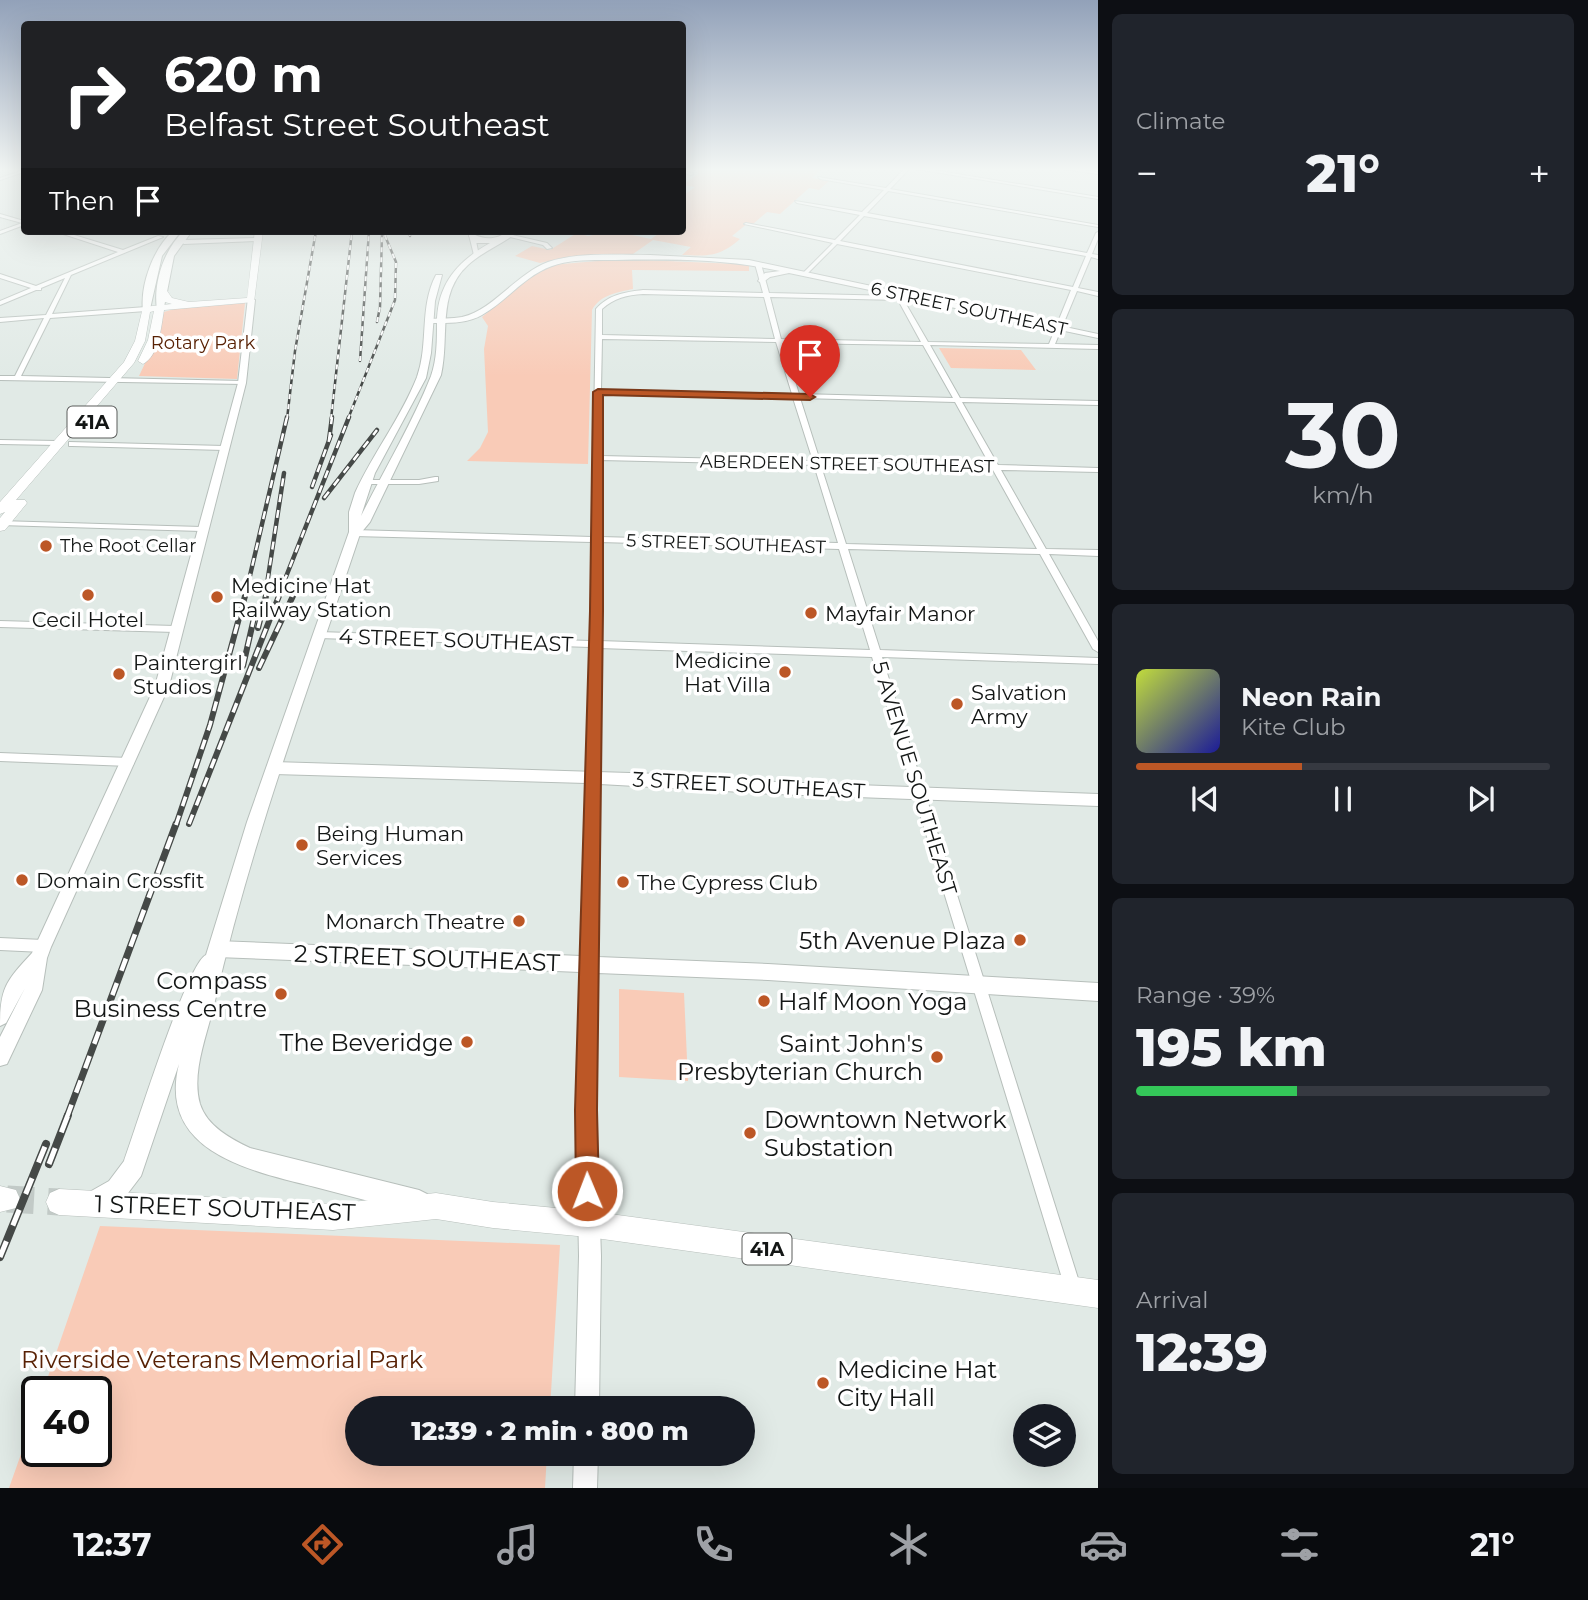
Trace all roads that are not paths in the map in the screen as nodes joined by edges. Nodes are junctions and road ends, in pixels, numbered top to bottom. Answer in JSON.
{"nodes":[{"id":1,"x":77,"y":237,"type":"edge"},
{"id":2,"x":159,"y":237,"type":"edge"},
{"id":3,"x":169,"y":237,"type":"edge"},
{"id":4,"x":180,"y":237,"type":"edge"},
{"id":5,"x":235,"y":237,"type":"edge"},
{"id":6,"x":258,"y":237,"type":"edge"},
{"id":7,"x":473,"y":237,"type":"edge"},
{"id":8,"x":475,"y":237,"type":"edge"},
{"id":9,"x":500,"y":237,"type":"edge"},
{"id":10,"x":503,"y":237,"type":"edge"},
{"id":11,"x":525,"y":237,"type":"edge"},
{"id":12,"x":813,"y":237,"type":"edge"},
{"id":13,"x":840,"y":237,"type":"edge"},
{"id":14,"x":989,"y":237,"type":"edge"},
{"id":15,"x":1096,"y":237,"type":"edge"},
{"id":16,"x":493,"y":240,"type":"junction"},
{"id":17,"x":836,"y":242,"type":"junction"},
{"id":18,"x":184,"y":243,"type":"dead end"},
{"id":19,"x":549,"y":248,"type":"dead end"},
{"id":20,"x":123,"y":252,"type":"junction"},
{"id":21,"x":476,"y":253,"type":"junction"},
{"id":22,"x":1088,"y":256,"type":"junction"},
{"id":23,"x":1098,"y":257,"type":"edge"},
{"id":24,"x":758,"y":264,"type":"junction"},
{"id":25,"x":793,"y":271,"type":"junction"},
{"id":26,"x":805,"y":274,"type":"junction"},
{"id":27,"x":69,"y":275,"type":"junction"},
{"id":28,"x":0,"y":276,"type":"edge"},
{"id":29,"x":762,"y":281,"type":"junction"},
{"id":30,"x":37,"y":288,"type":"junction"},
{"id":31,"x":1075,"y":289,"type":"junction"},
{"id":32,"x":162,"y":290,"type":"junction"},
{"id":33,"x":1098,"y":294,"type":"edge"},
{"id":34,"x":766,"y":295,"type":"junction"},
{"id":35,"x":898,"y":295,"type":"junction"},
{"id":36,"x":56,"y":297,"type":"junction"},
{"id":37,"x":251,"y":300,"type":"junction"},
{"id":38,"x":0,"y":303,"type":"edge"},
{"id":39,"x":195,"y":304,"type":"junction"},
{"id":40,"x":159,"y":307,"type":"junction"},
{"id":41,"x":146,"y":309,"type":"junction"},
{"id":42,"x":45,"y":317,"type":"junction"},
{"id":43,"x":0,"y":320,"type":"edge"},
{"id":44,"x":435,"y":321,"type":"junction"},
{"id":45,"x":1058,"y":328,"type":"junction"},
{"id":46,"x":1098,"y":336,"type":"edge"},
{"id":47,"x":598,"y":337,"type":"junction"},
{"id":48,"x":779,"y":341,"type":"junction"},
{"id":49,"x":926,"y":344,"type":"junction"},
{"id":50,"x":1051,"y":346,"type":"junction"},
{"id":51,"x":1098,"y":347,"type":"edge"},
{"id":52,"x":0,"y":378,"type":"edge"},
{"id":53,"x":17,"y":378,"type":"junction"},
{"id":54,"x":115,"y":380,"type":"junction"},
{"id":55,"x":130,"y":381,"type":"junction"},
{"id":56,"x":242,"y":383,"type":"junction"},
{"id":57,"x":598,"y":392,"type":"junction"},
{"id":58,"x":797,"y":397,"type":"junction"},
{"id":59,"x":958,"y":400,"type":"junction"},
{"id":60,"x":1098,"y":403,"type":"edge"},
{"id":61,"x":0,"y":442,"type":"edge"},
{"id":62,"x":57,"y":443,"type":"junction"},
{"id":63,"x":72,"y":444,"type":"junction"},
{"id":64,"x":224,"y":448,"type":"junction"},
{"id":65,"x":597,"y":458,"type":"junction"},
{"id":66,"x":818,"y":464,"type":"junction"},
{"id":67,"x":996,"y":468,"type":"junction"},
{"id":68,"x":1098,"y":470,"type":"edge"},
{"id":69,"x":435,"y":479,"type":"dead end"},
{"id":70,"x":366,"y":482,"type":"junction"},
{"id":71,"x":381,"y":482,"type":"junction"},
{"id":72,"x":1,"y":521,"type":"edge"},
{"id":73,"x":201,"y":529,"type":"junction"},
{"id":74,"x":354,"y":533,"type":"junction"},
{"id":75,"x":597,"y":540,"type":"junction"},
{"id":76,"x":844,"y":547,"type":"junction"},
{"id":77,"x":1044,"y":552,"type":"junction"},
{"id":78,"x":1098,"y":553,"type":"edge"},
{"id":79,"x":0,"y":624,"type":"edge"},
{"id":80,"x":175,"y":629,"type":"junction"},
{"id":81,"x":319,"y":635,"type":"junction"},
{"id":82,"x":595,"y":645,"type":"junction"},
{"id":83,"x":1098,"y":649,"type":"edge"},
{"id":84,"x":876,"y":653,"type":"junction"},
{"id":85,"x":1098,"y":661,"type":"edge"},
{"id":86,"x":0,"y":757,"type":"edge"},
{"id":87,"x":129,"y":762,"type":"junction"},
{"id":88,"x":274,"y":768,"type":"junction"},
{"id":89,"x":593,"y":778,"type":"junction"},
{"id":90,"x":920,"y":793,"type":"junction"},
{"id":91,"x":1098,"y":800,"type":"edge"},
{"id":92,"x":0,"y":944,"type":"edge"},
{"id":93,"x":217,"y":949,"type":"junction"},
{"id":94,"x":40,"y":952,"type":"junction"},
{"id":95,"x":589,"y":965,"type":"junction"},
{"id":96,"x":980,"y":986,"type":"junction"},
{"id":97,"x":1098,"y":992,"type":"edge"},
{"id":98,"x":0,"y":1017,"type":"edge"},
{"id":99,"x":0,"y":1057,"type":"edge"},
{"id":100,"x":59,"y":1202,"type":"tunnel mouth"},
{"id":101,"x":88,"y":1203,"type":"junction"},
{"id":102,"x":436,"y":1206,"type":"junction"},
{"id":103,"x":588,"y":1224,"type":"junction"},
{"id":104,"x":1086,"y":1292,"type":"edge"},
{"id":105,"x":587,"y":1396,"type":"edge"},
{"id":106,"x":586,"y":1466,"type":"edge"},
{"id":107,"x":585,"y":1488,"type":"edge"}],
"edges":[{"from":1,"to":20,"type":"street"},
{"from":2,"to":20,"type":"street"},
{"from":3,"to":41,"type":"main road"},
{"from":4,"to":32,"type":"main road"},
{"from":5,"to":18,"type":"street"},
{"from":6,"to":37,"type":"main road"},
{"from":7,"to":21,"type":"street"},
{"from":8,"to":16,"type":"main road"},
{"from":9,"to":16,"type":"main road"},
{"from":10,"to":21,"type":"main road"},
{"from":11,"to":19,"type":"street"},
{"from":12,"to":17,"type":"street"},
{"from":13,"to":17,"type":"street"},
{"from":14,"to":22,"type":"street"},
{"from":15,"to":22,"type":"street"},
{"from":16,"to":21,"type":"main road"},
{"from":17,"to":26,"type":"street"},
{"from":17,"to":31,"type":"street"},
{"from":20,"to":27,"type":"street"},
{"from":21,"to":44,"type":"main road"},
{"from":22,"to":23,"type":"street"},
{"from":22,"to":31,"type":"street"},
{"from":24,"to":25,"type":"street","name":"6 STREET SOUTHEAST"},
{"from":24,"to":29,"type":"street","name":"5 AVENUE SOUTHEAST"},
{"from":24,"to":44,"type":"street","name":"6 STREET SOUTHEAST"},
{"from":25,"to":26,"type":"street","name":"6 STREET SOUTHEAST"},
{"from":25,"to":29,"type":"street"},
{"from":26,"to":35,"type":"street","name":"6 STREET SOUTHEAST"},
{"from":27,"to":30,"type":"street"},
{"from":27,"to":36,"type":"street"},
{"from":28,"to":30,"type":"street"},
{"from":29,"to":34,"type":"street","name":"5 AVENUE SOUTHEAST"},
{"from":30,"to":36,"type":"street"},
{"from":30,"to":38,"type":"street"},
{"from":31,"to":33,"type":"street"},
{"from":31,"to":45,"type":"street"},
{"from":32,"to":39,"type":"main road"},
{"from":32,"to":40,"type":"main road"},
{"from":34,"to":35,"type":"street"},
{"from":34,"to":47,"type":"street"},
{"from":34,"to":48,"type":"street","name":"5 AVENUE SOUTHEAST"},
{"from":35,"to":45,"type":"street","name":"6 STREET SOUTHEAST"},
{"from":35,"to":49,"type":"street"},
{"from":36,"to":42,"type":"street"},
{"from":37,"to":39,"type":"main road"},
{"from":37,"to":56,"type":"street"},
{"from":39,"to":40,"type":"main road"},
{"from":40,"to":41,"type":"main road"},
{"from":40,"to":55,"type":"main road","number":"41A"},
{"from":41,"to":42,"type":"street"},
{"from":41,"to":54,"type":"main road","number":"41A"},
{"from":42,"to":43,"type":"street"},
{"from":42,"to":53,"type":"street"},
{"from":44,"to":70,"type":"main road"},
{"from":44,"to":71,"type":"main road"},
{"from":45,"to":46,"type":"street","name":"6 STREET SOUTHEAST"},
{"from":45,"to":50,"type":"street"},
{"from":47,"to":48,"type":"street"},
{"from":47,"to":57,"type":"street"},
{"from":48,"to":49,"type":"street"},
{"from":48,"to":58,"type":"street","name":"5 AVENUE SOUTHEAST"},
{"from":49,"to":50,"type":"street"},
{"from":49,"to":59,"type":"street"},
{"from":50,"to":51,"type":"street"},
{"from":52,"to":53,"type":"street"},
{"from":53,"to":54,"type":"street"},
{"from":54,"to":55,"type":"street"},
{"from":54,"to":62,"type":"main road","number":"41A"},
{"from":55,"to":56,"type":"street"},
{"from":55,"to":63,"type":"main road","number":"41A"},
{"from":56,"to":64,"type":"street"},
{"from":57,"to":58,"type":"street"},
{"from":57,"to":65,"type":"street"},
{"from":58,"to":59,"type":"street"},
{"from":58,"to":66,"type":"street","name":"5 AVENUE SOUTHEAST"},
{"from":59,"to":60,"type":"street"},
{"from":59,"to":67,"type":"street"},
{"from":61,"to":62,"type":"street"},
{"from":62,"to":72,"type":"main road","number":"41A"},
{"from":63,"to":64,"type":"street"},
{"from":63,"to":72,"type":"main road","number":"41A"},
{"from":64,"to":73,"type":"street"},
{"from":65,"to":66,"type":"street","name":"ABERDEEN STREET SOUTHEAST"},
{"from":65,"to":75,"type":"street"},
{"from":66,"to":67,"type":"street","name":"ABERDEEN STREET SOUTHEAST"},
{"from":66,"to":76,"type":"street","name":"5 AVENUE SOUTHEAST"},
{"from":67,"to":68,"type":"street","name":"ABERDEEN STREET SOUTHEAST"},
{"from":67,"to":77,"type":"street"},
{"from":69,"to":71,"type":"street"},
{"from":70,"to":71,"type":"street"},
{"from":70,"to":74,"type":"main road"},
{"from":71,"to":74,"type":"main road"},
{"from":72,"to":73,"type":"street"},
{"from":73,"to":80,"type":"street"},
{"from":74,"to":75,"type":"street","name":"5 STREET SOUTHEAST"},
{"from":74,"to":81,"type":"main road"},
{"from":75,"to":76,"type":"street","name":"5 STREET SOUTHEAST"},
{"from":75,"to":82,"type":"street"},
{"from":76,"to":77,"type":"street","name":"5 STREET SOUTHEAST"},
{"from":76,"to":84,"type":"street","name":"5 AVENUE SOUTHEAST"},
{"from":77,"to":78,"type":"street","name":"5 STREET SOUTHEAST"},
{"from":77,"to":83,"type":"street"},
{"from":79,"to":80,"type":"street"},
{"from":80,"to":87,"type":"street"},
{"from":81,"to":82,"type":"street","name":"4 STREET SOUTHEAST"},
{"from":81,"to":88,"type":"main road"},
{"from":82,"to":84,"type":"street","name":"4 STREET SOUTHEAST"},
{"from":82,"to":89,"type":"street"},
{"from":84,"to":85,"type":"street","name":"4 STREET SOUTHEAST"},
{"from":84,"to":90,"type":"street","name":"5 AVENUE SOUTHEAST"},
{"from":86,"to":87,"type":"street"},
{"from":87,"to":94,"type":"street"},
{"from":88,"to":89,"type":"street","name":"3 STREET SOUTHEAST"},
{"from":88,"to":93,"type":"main road"},
{"from":89,"to":90,"type":"street","name":"3 STREET SOUTHEAST"},
{"from":89,"to":95,"type":"street"},
{"from":90,"to":91,"type":"street","name":"3 STREET SOUTHEAST"},
{"from":90,"to":96,"type":"street","name":"5 AVENUE SOUTHEAST"},
{"from":92,"to":94,"type":"street"},
{"from":93,"to":95,"type":"street","name":"2 STREET SOUTHEAST"},
{"from":93,"to":101,"type":"main road"},
{"from":93,"to":102,"type":"main road"},
{"from":94,"to":98,"type":"street"},
{"from":94,"to":99,"type":"street"},
{"from":95,"to":96,"type":"street","name":"2 STREET SOUTHEAST"},
{"from":95,"to":103,"type":"street"},
{"from":96,"to":97,"type":"street","name":"2 STREET SOUTHEAST"},
{"from":96,"to":104,"type":"street","name":"5 AVENUE SOUTHEAST"},
{"from":100,"to":101,"type":"main road","name":"1 STREET SOUTHEAST","number":"41A"},
{"from":101,"to":102,"type":"main road","name":"1 STREET SOUTHEAST","number":"41A"},
{"from":102,"to":103,"type":"main road","name":"1 STREET SOUTHEAST","number":"41A"},
{"from":103,"to":104,"type":"main road","name":"1 STREET SOUTHEAST","number":"41A"},
{"from":103,"to":105,"type":"street"},
{"from":106,"to":107,"type":"street"}]}
